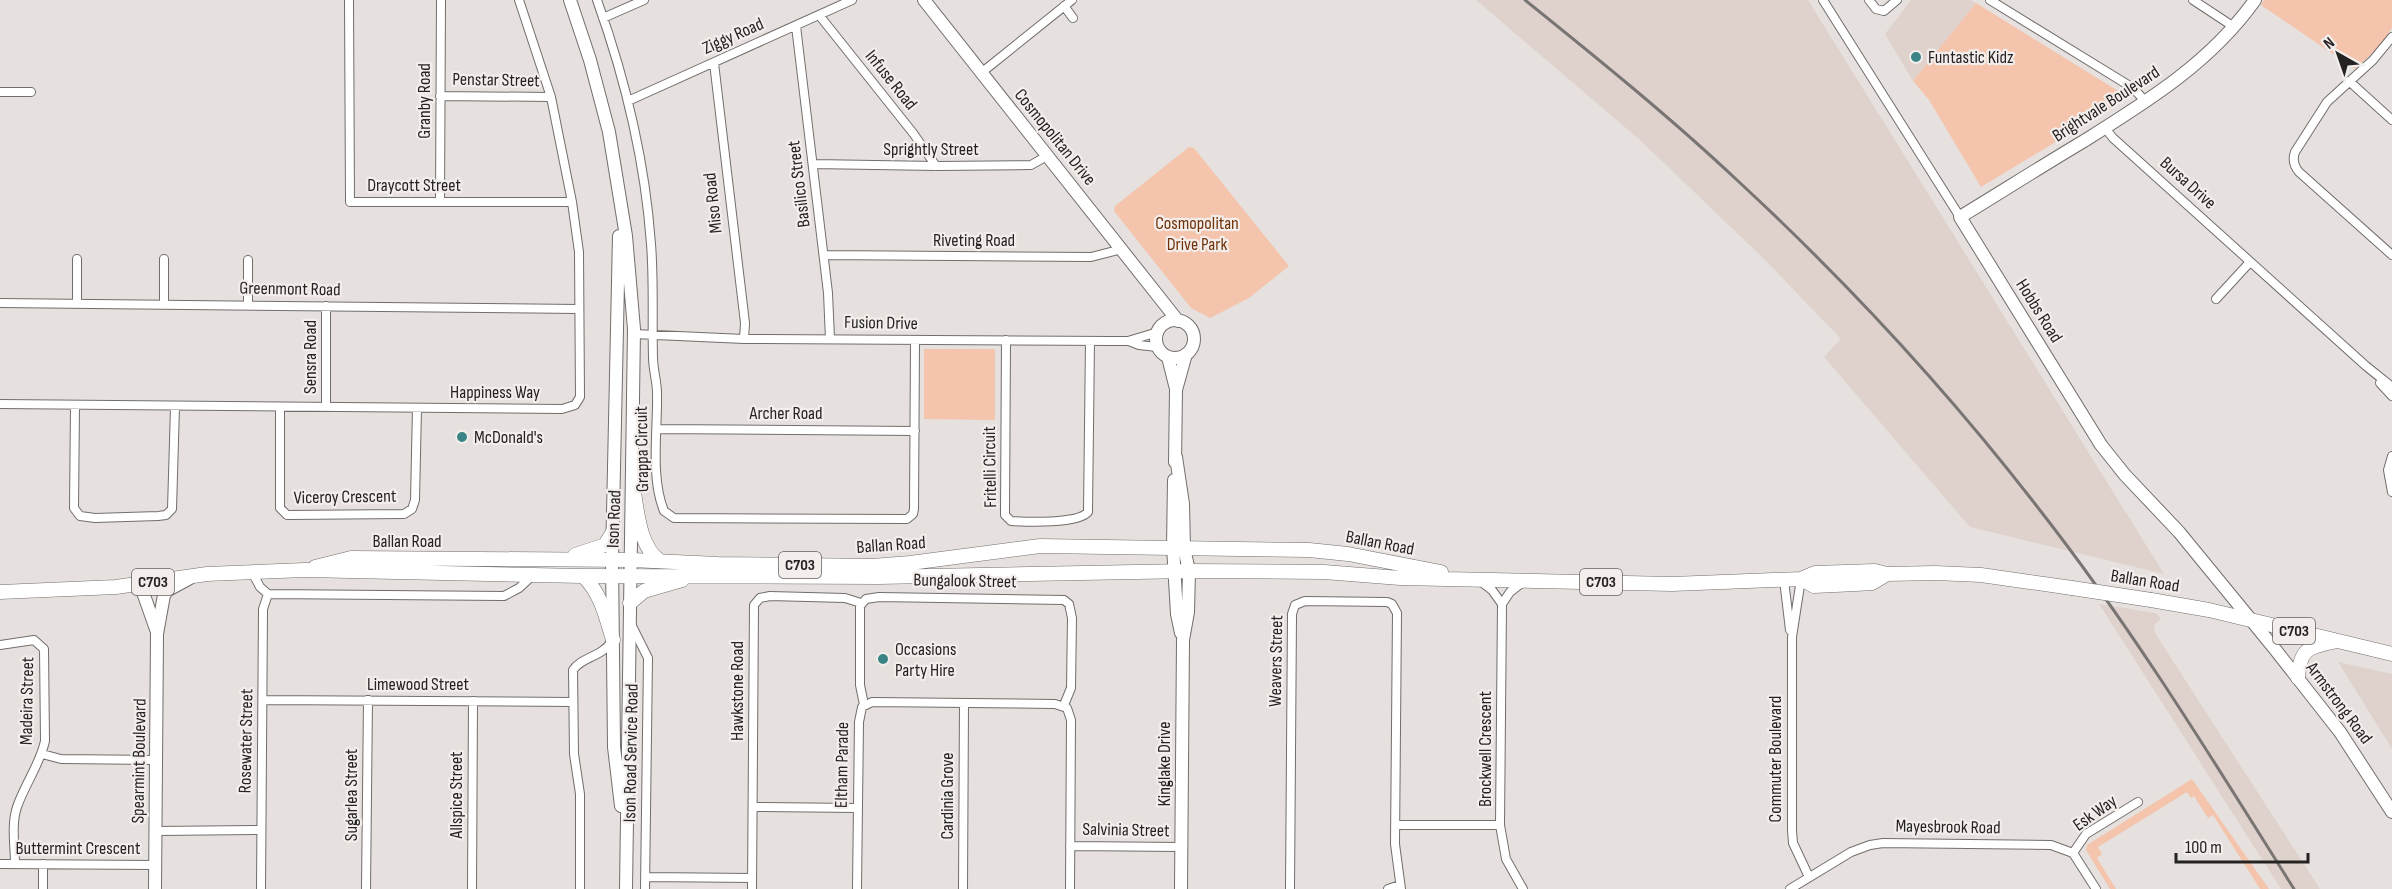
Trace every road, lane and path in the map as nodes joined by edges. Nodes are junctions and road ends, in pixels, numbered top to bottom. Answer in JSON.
{"nodes":[{"id":1,"x":349,"y":0,"type":"edge"},
{"id":2,"x":441,"y":0,"type":"edge"},
{"id":3,"x":519,"y":0,"type":"edge"},
{"id":4,"x":570,"y":0,"type":"edge"},
{"id":5,"x":597,"y":0,"type":"edge"},
{"id":6,"x":644,"y":0,"type":"edge"},
{"id":7,"x":852,"y":0,"type":"edge"},
{"id":8,"x":925,"y":0,"type":"edge"},
{"id":9,"x":1072,"y":0,"type":"edge"},
{"id":10,"x":1823,"y":0,"type":"edge"},
{"id":11,"x":1869,"y":0,"type":"edge"},
{"id":12,"x":1897,"y":0,"type":"edge"},
{"id":13,"x":1990,"y":0,"type":"edge"},
{"id":14,"x":2193,"y":0,"type":"edge"},
{"id":15,"x":2255,"y":0,"type":"edge"},
{"id":16,"x":1064,"y":6,"type":"junction"},
{"id":17,"x":819,"y":15,"type":"junction"},
{"id":18,"x":603,"y":18,"type":"junction"},
{"id":19,"x":1073,"y":18,"type":"dead end"},
{"id":20,"x":796,"y":26,"type":"junction"},
{"id":21,"x":2234,"y":27,"type":"junction"},
{"id":22,"x":2392,"y":37,"type":"edge"},
{"id":23,"x":714,"y":63,"type":"junction"},
{"id":24,"x":981,"y":73,"type":"junction"},
{"id":25,"x":2349,"y":81,"type":"junction"},
{"id":26,"x":0,"y":92,"type":"edge"},
{"id":27,"x":31,"y":92,"type":"dead end"},
{"id":28,"x":440,"y":96,"type":"junction"},
{"id":29,"x":551,"y":97,"type":"junction"},
{"id":30,"x":628,"y":101,"type":"junction"},
{"id":31,"x":2146,"y":102,"type":"junction"},
{"id":32,"x":2392,"y":120,"type":"edge"},
{"id":33,"x":2104,"y":128,"type":"junction"},
{"id":34,"x":1047,"y":156,"type":"junction"},
{"id":35,"x":813,"y":164,"type":"junction"},
{"id":36,"x":936,"y":166,"type":"junction"},
{"id":37,"x":618,"y":186,"type":"junction"},
{"id":38,"x":440,"y":202,"type":"junction"},
{"id":39,"x":572,"y":202,"type":"junction"},
{"id":40,"x":1959,"y":217,"type":"junction"},
{"id":41,"x":1122,"y":249,"type":"junction"},
{"id":42,"x":824,"y":255,"type":"junction"},
{"id":43,"x":2392,"y":255,"type":"edge"},
{"id":44,"x":77,"y":259,"type":"dead end"},
{"id":45,"x":164,"y":259,"type":"dead end"},
{"id":46,"x":248,"y":260,"type":"dead end"},
{"id":47,"x":2250,"y":262,"type":"junction"},
{"id":48,"x":1157,"y":298,"type":"junction"},
{"id":49,"x":2216,"y":299,"type":"dead end"},
{"id":50,"x":0,"y":303,"type":"edge"},
{"id":51,"x":77,"y":304,"type":"junction"},
{"id":52,"x":164,"y":304,"type":"junction"},
{"id":53,"x":249,"y":305,"type":"junction"},
{"id":54,"x":326,"y":306,"type":"junction"},
{"id":55,"x":579,"y":309,"type":"junction"},
{"id":56,"x":1178,"y":321,"type":"junction"},
{"id":57,"x":1161,"y":328,"type":"junction"},
{"id":58,"x":634,"y":334,"type":"junction"},
{"id":59,"x":653,"y":335,"type":"junction"},
{"id":60,"x":744,"y":339,"type":"junction"},
{"id":61,"x":830,"y":339,"type":"junction"},
{"id":62,"x":915,"y":340,"type":"junction"},
{"id":63,"x":1006,"y":340,"type":"junction"},
{"id":64,"x":1128,"y":340,"type":"junction"},
{"id":65,"x":1090,"y":341,"type":"junction"},
{"id":66,"x":615,"y":345,"type":"junction"},
{"id":67,"x":1157,"y":346,"type":"junction"},
{"id":68,"x":1186,"y":354,"type":"junction"},
{"id":69,"x":1167,"y":357,"type":"junction"},
{"id":70,"x":2366,"y":366,"type":"junction"},
{"id":71,"x":2392,"y":387,"type":"edge"},
{"id":72,"x":1176,"y":390,"type":"junction"},
{"id":73,"x":2392,"y":396,"type":"edge"},
{"id":74,"x":0,"y":404,"type":"edge"},
{"id":75,"x":75,"y":405,"type":"junction"},
{"id":76,"x":175,"y":407,"type":"junction"},
{"id":77,"x":280,"y":407,"type":"junction"},
{"id":78,"x":326,"y":407,"type":"junction"},
{"id":79,"x":417,"y":408,"type":"junction"},
{"id":80,"x":657,"y":429,"type":"junction"},
{"id":81,"x":915,"y":431,"type":"junction"},
{"id":82,"x":2392,"y":456,"type":"edge"},
{"id":83,"x":1176,"y":457,"type":"junction"},
{"id":84,"x":633,"y":486,"type":"junction"},
{"id":85,"x":2392,"y":492,"type":"edge"},
{"id":86,"x":613,"y":532,"type":"junction"},
{"id":87,"x":1179,"y":547,"type":"junction"},
{"id":88,"x":555,"y":560,"type":"junction"},
{"id":89,"x":612,"y":560,"type":"junction"},
{"id":90,"x":631,"y":560,"type":"junction"},
{"id":91,"x":660,"y":561,"type":"junction"},
{"id":92,"x":305,"y":570,"type":"junction"},
{"id":93,"x":1182,"y":571,"type":"junction"},
{"id":94,"x":252,"y":572,"type":"junction"},
{"id":95,"x":533,"y":574,"type":"junction"},
{"id":96,"x":612,"y":575,"type":"junction"},
{"id":97,"x":630,"y":575,"type":"junction"},
{"id":98,"x":196,"y":576,"type":"junction"},
{"id":99,"x":583,"y":576,"type":"junction"},
{"id":100,"x":702,"y":576,"type":"junction"},
{"id":101,"x":1801,"y":579,"type":"junction"},
{"id":102,"x":1478,"y":580,"type":"junction"},
{"id":103,"x":1526,"y":580,"type":"junction"},
{"id":104,"x":1784,"y":580,"type":"junction"},
{"id":105,"x":140,"y":584,"type":"junction"},
{"id":106,"x":0,"y":592,"type":"edge"},
{"id":107,"x":268,"y":594,"type":"junction"},
{"id":108,"x":630,"y":603,"type":"junction"},
{"id":109,"x":861,"y":603,"type":"junction"},
{"id":110,"x":1502,"y":604,"type":"junction"},
{"id":111,"x":2251,"y":620,"type":"junction"},
{"id":112,"x":630,"y":622,"type":"junction"},
{"id":113,"x":157,"y":634,"type":"junction"},
{"id":114,"x":1792,"y":637,"type":"junction"},
{"id":115,"x":613,"y":640,"type":"junction"},
{"id":116,"x":2338,"y":641,"type":"junction"},
{"id":117,"x":0,"y":645,"type":"edge"},
{"id":118,"x":2392,"y":654,"type":"edge"},
{"id":119,"x":2298,"y":678,"type":"junction"},
{"id":120,"x":263,"y":700,"type":"junction"},
{"id":121,"x":368,"y":700,"type":"junction"},
{"id":122,"x":473,"y":701,"type":"junction"},
{"id":123,"x":573,"y":702,"type":"junction"},
{"id":124,"x":964,"y":703,"type":"junction"},
{"id":125,"x":864,"y":705,"type":"junction"},
{"id":126,"x":1064,"y":705,"type":"junction"},
{"id":127,"x":42,"y":754,"type":"junction"},
{"id":128,"x":158,"y":760,"type":"junction"},
{"id":129,"x":2387,"y":798,"type":"edge"},
{"id":130,"x":2138,"y":802,"type":"dead end"},
{"id":131,"x":753,"y":807,"type":"junction"},
{"id":132,"x":858,"y":808,"type":"junction"},
{"id":133,"x":2392,"y":812,"type":"edge"},
{"id":134,"x":1395,"y":825,"type":"junction"},
{"id":135,"x":1500,"y":825,"type":"junction"},
{"id":136,"x":261,"y":830,"type":"junction"},
{"id":137,"x":156,"y":831,"type":"junction"},
{"id":138,"x":1070,"y":846,"type":"junction"},
{"id":139,"x":1181,"y":847,"type":"junction"},
{"id":140,"x":2073,"y":853,"type":"junction"},
{"id":141,"x":627,"y":855,"type":"junction"},
{"id":142,"x":0,"y":864,"type":"edge"},
{"id":143,"x":15,"y":864,"type":"junction"},
{"id":144,"x":43,"y":864,"type":"junction"},
{"id":145,"x":155,"y":865,"type":"junction"},
{"id":146,"x":645,"y":877,"type":"junction"},
{"id":147,"x":752,"y":878,"type":"junction"},
{"id":148,"x":1809,"y":878,"type":"junction"},
{"id":149,"x":1400,"y":887,"type":"edge"},
{"id":150,"x":43,"y":889,"type":"edge"},
{"id":151,"x":155,"y":889,"type":"edge"},
{"id":152,"x":261,"y":889,"type":"edge"},
{"id":153,"x":366,"y":889,"type":"edge"},
{"id":154,"x":472,"y":889,"type":"edge"},
{"id":155,"x":580,"y":889,"type":"edge"},
{"id":156,"x":626,"y":889,"type":"edge"},
{"id":157,"x":645,"y":889,"type":"edge"},
{"id":158,"x":752,"y":889,"type":"edge"},
{"id":159,"x":857,"y":889,"type":"edge"},
{"id":160,"x":963,"y":889,"type":"edge"},
{"id":161,"x":1070,"y":889,"type":"edge"},
{"id":162,"x":1181,"y":889,"type":"edge"},
{"id":163,"x":1290,"y":889,"type":"edge"},
{"id":164,"x":1388,"y":889,"type":"edge"},
{"id":165,"x":1523,"y":889,"type":"edge"},
{"id":166,"x":1790,"y":889,"type":"edge"},
{"id":167,"x":2096,"y":889,"type":"edge"}],
"edges":[{"from":1,"to":38,"type":"street","name":"Draycott Street"},
{"from":2,"to":28,"type":"street","name":"Granby Road"},
{"from":3,"to":29,"type":"street","name":"Happiness Way"},
{"from":4,"to":37,"type":"street","name":"Ison Road"},
{"from":5,"to":18,"type":"street","name":"Grappa Circuit"},
{"from":6,"to":18,"type":"street"},
{"from":7,"to":17,"type":"street","name":"Ziggy Road"},
{"from":8,"to":24,"type":"street","name":"Cosmopolitan Drive"},
{"from":9,"to":16,"type":"street"},
{"from":10,"to":40,"type":"street","name":"Hobbs Road"},
{"from":11,"to":12,"type":"street"},
{"from":13,"to":31,"type":"street"},
{"from":14,"to":21,"type":"street"},
{"from":15,"to":21,"type":"street","name":"Brightvale Boulevard"},
{"from":16,"to":19,"type":"street"},
{"from":16,"to":24,"type":"street"},
{"from":17,"to":20,"type":"street","name":"Ziggy Road"},
{"from":17,"to":36,"type":"street","name":"Infuse Road"},
{"from":18,"to":30,"type":"street","name":"Grappa Circuit"},
{"from":20,"to":23,"type":"street","name":"Ziggy Road"},
{"from":20,"to":35,"type":"street","name":"Basilico Street"},
{"from":21,"to":31,"type":"street","name":"Brightvale Boulevard"},
{"from":22,"to":25,"type":"street"},
{"from":23,"to":30,"type":"street","name":"Ziggy Road"},
{"from":23,"to":60,"type":"street","name":"Miso Road"},
{"from":24,"to":34,"type":"street","name":"Cosmopolitan Drive"},
{"from":25,"to":32,"type":"street"},
{"from":25,"to":43,"type":"street"},
{"from":26,"to":27,"type":"street"},
{"from":28,"to":29,"type":"street","name":"Penstar Street"},
{"from":28,"to":38,"type":"street","name":"Granby Road"},
{"from":29,"to":39,"type":"street","name":"Happiness Way"},
{"from":30,"to":59,"type":"street","name":"Grappa Circuit"},
{"from":31,"to":33,"type":"street","name":"Brightvale Boulevard"},
{"from":33,"to":40,"type":"street","name":"Brightvale Boulevard"},
{"from":33,"to":47,"type":"street","name":"Bursa Drive"},
{"from":34,"to":36,"type":"street","name":"Sprightly Street"},
{"from":34,"to":41,"type":"street","name":"Cosmopolitan Drive"},
{"from":35,"to":36,"type":"street","name":"Sprightly Street"},
{"from":35,"to":42,"type":"street","name":"Basilico Street"},
{"from":37,"to":58,"type":"street","name":"Ison Road"},
{"from":37,"to":66,"type":"street","name":"Ison Road"},
{"from":38,"to":39,"type":"street","name":"Draycott Street"},
{"from":39,"to":55,"type":"street","name":"Happiness Way"},
{"from":40,"to":111,"type":"street","name":"Hobbs Road"},
{"from":41,"to":42,"type":"street","name":"Riveting Road"},
{"from":41,"to":48,"type":"street","name":"Cosmopolitan Drive"},
{"from":42,"to":61,"type":"street","name":"Basilico Street"},
{"from":44,"to":51,"type":"street"},
{"from":45,"to":52,"type":"street"},
{"from":46,"to":53,"type":"street"},
{"from":47,"to":49,"type":"street"},
{"from":47,"to":70,"type":"street","name":"Bursa Drive"},
{"from":48,"to":56,"type":"street","name":"Cosmopolitan Drive"},
{"from":48,"to":57,"type":"street","name":"Cosmopolitan Drive"},
{"from":50,"to":51,"type":"street","name":"Greenmont Road"},
{"from":51,"to":52,"type":"street","name":"Greenmont Road"},
{"from":52,"to":53,"type":"street","name":"Greenmont Road"},
{"from":53,"to":54,"type":"street","name":"Greenmont Road"},
{"from":54,"to":55,"type":"street","name":"Greenmont Road"},
{"from":54,"to":78,"type":"street","name":"Sensra Road"},
{"from":55,"to":79,"type":"street","name":"Happiness Way"},
{"from":56,"to":57,"type":"street"},
{"from":56,"to":68,"type":"street"},
{"from":57,"to":64,"type":"street","name":"Fusion Drive"},
{"from":57,"to":67,"type":"street"},
{"from":58,"to":59,"type":"street","name":"Fusion Drive"},
{"from":58,"to":66,"type":"street"},
{"from":58,"to":84,"type":"street","name":"Ison Road"},
{"from":59,"to":60,"type":"street","name":"Fusion Drive"},
{"from":59,"to":80,"type":"street","name":"Grappa Circuit"},
{"from":60,"to":61,"type":"street","name":"Fusion Drive"},
{"from":61,"to":62,"type":"street","name":"Fusion Drive"},
{"from":62,"to":63,"type":"street","name":"Fusion Drive"},
{"from":62,"to":81,"type":"street","name":"Grappa Circuit"},
{"from":63,"to":65,"type":"street","name":"Fusion Drive"},
{"from":63,"to":65,"type":"street","name":"Fritelli Circuit"},
{"from":64,"to":65,"type":"street","name":"Fusion Drive"},
{"from":64,"to":67,"type":"street","name":"Fusion Drive"},
{"from":66,"to":86,"type":"street","name":"Ison Road"},
{"from":67,"to":69,"type":"street"},
{"from":68,"to":69,"type":"street"},
{"from":68,"to":72,"type":"street"},
{"from":69,"to":72,"type":"street"},
{"from":70,"to":71,"type":"street","name":"Bursa Drive"},
{"from":70,"to":73,"type":"street","name":"Bursa Drive"},
{"from":72,"to":83,"type":"street"},
{"from":74,"to":75,"type":"street","name":"Happiness Way"},
{"from":75,"to":76,"type":"street","name":"Happiness Way"},
{"from":75,"to":76,"type":"street"},
{"from":76,"to":77,"type":"street","name":"Happiness Way"},
{"from":77,"to":78,"type":"street","name":"Happiness Way"},
{"from":77,"to":79,"type":"street","name":"Viceroy Crescent"},
{"from":78,"to":79,"type":"street","name":"Happiness Way"},
{"from":80,"to":81,"type":"street","name":"Archer Road"},
{"from":80,"to":81,"type":"street","name":"Grappa Circuit"},
{"from":82,"to":85,"type":"street"},
{"from":83,"to":87,"type":"street"},
{"from":83,"to":87,"type":"street"},
{"from":84,"to":90,"type":"street","name":"Ison Road"},
{"from":84,"to":91,"type":"main road"},
{"from":86,"to":88,"type":"main road"},
{"from":86,"to":89,"type":"street","name":"Ison Road"},
{"from":87,"to":91,"type":"main road","name":"Ballan Road","number":"C703"},
{"from":87,"to":93,"type":"street"},
{"from":87,"to":102,"type":"main road","name":"Ballan Road","number":"C703"},
{"from":88,"to":89,"type":"main road","name":"Ballan Road","number":"C703"},
{"from":88,"to":92,"type":"main road","name":"Ballan Road","number":"C703"},
{"from":89,"to":90,"type":"main road","name":"Ballan Road","number":"C703"},
{"from":89,"to":96,"type":"street","name":"Ison Road"},
{"from":90,"to":91,"type":"main road","name":"Ballan Road","number":"C703"},
{"from":90,"to":97,"type":"street","name":"Ison Road"},
{"from":92,"to":94,"type":"main road","name":"Ballan Road","number":"C703"},
{"from":92,"to":95,"type":"main road","name":"Ballan Road","number":"C703"},
{"from":93,"to":100,"type":"main road","name":"Ballan Road","number":"C703"},
{"from":93,"to":102,"type":"main road","name":"Ballan Road","number":"C703"},
{"from":93,"to":139,"type":"street","name":"Kinglake Drive"},
{"from":94,"to":98,"type":"main road","name":"Ballan Road","number":"C703"},
{"from":94,"to":107,"type":"street"},
{"from":95,"to":99,"type":"main road","name":"Ballan Road","number":"C703"},
{"from":95,"to":107,"type":"street"},
{"from":96,"to":97,"type":"main road","name":"Ballan Road","number":"C703"},
{"from":96,"to":99,"type":"main road","name":"Ballan Road","number":"C703"},
{"from":96,"to":115,"type":"street","name":"Ison Road"},
{"from":97,"to":100,"type":"main road","name":"Ballan Road","number":"C703"},
{"from":97,"to":108,"type":"street","name":"Ison Road"},
{"from":98,"to":105,"type":"main road","name":"Ballan Road","number":"C703"},
{"from":98,"to":113,"type":"street","name":"Spearmint Boulevard"},
{"from":99,"to":115,"type":"main road"},
{"from":100,"to":108,"type":"main road"},
{"from":101,"to":104,"type":"main road","name":"Ballan Road","number":"C703"},
{"from":101,"to":111,"type":"main road","name":"Ballan Road","number":"C703","bridge":true},
{"from":101,"to":114,"type":"street","name":"Commuter Boulevard"},
{"from":102,"to":103,"type":"main road","name":"Ballan Road","number":"C703"},
{"from":102,"to":110,"type":"street"},
{"from":103,"to":104,"type":"main road","name":"Ballan Road","number":"C703"},
{"from":103,"to":110,"type":"street"},
{"from":104,"to":114,"type":"street","name":"Commuter Boulevard"},
{"from":105,"to":106,"type":"main road","name":"Ballan Road","number":"C703"},
{"from":105,"to":113,"type":"street","name":"Spearmint Boulevard"},
{"from":107,"to":120,"type":"street","name":"Rosewater Street"},
{"from":108,"to":112,"type":"street","name":"Ison Road"},
{"from":109,"to":125,"type":"street"},
{"from":109,"to":126,"type":"street","name":"Bungalook Street"},
{"from":109,"to":131,"type":"street","name":"Hawkstone Road"},
{"from":110,"to":135,"type":"street","name":"Brockwell Crescent"},
{"from":111,"to":116,"type":"main road","name":"Ballan Road","number":"C703"},
{"from":111,"to":119,"type":"street","name":"Armstrong Road"},
{"from":112,"to":141,"type":"street","name":"Ison Road"},
{"from":112,"to":146,"type":"street","name":"Ison Road Service Road"},
{"from":113,"to":128,"type":"street","name":"Spearmint Boulevard"},
{"from":114,"to":148,"type":"street","name":"Commuter Boulevard"},
{"from":115,"to":123,"type":"street"},
{"from":115,"to":141,"type":"street","name":"Ison Road"},
{"from":116,"to":118,"type":"main road","name":"Ballan Road","number":"C703"},
{"from":116,"to":119,"type":"main road"},
{"from":117,"to":127,"type":"street","name":"Madeira Street"},
{"from":119,"to":129,"type":"street","name":"Armstrong Road"},
{"from":120,"to":121,"type":"street","name":"Limewood Street"},
{"from":120,"to":136,"type":"street","name":"Rosewater Street"},
{"from":121,"to":122,"type":"street","name":"Limewood Street"},
{"from":121,"to":153,"type":"street","name":"Sugarlea Street"},
{"from":122,"to":123,"type":"street","name":"Limewood Street"},
{"from":122,"to":154,"type":"street","name":"Allspice Street"},
{"from":123,"to":155,"type":"street"},
{"from":124,"to":125,"type":"street","name":"Eltham Parade"},
{"from":124,"to":126,"type":"street","name":"Eltham Parade"},
{"from":124,"to":160,"type":"street","name":"Cardinia Grove"},
{"from":125,"to":132,"type":"street","name":"Eltham Parade"},
{"from":126,"to":138,"type":"street"},
{"from":127,"to":128,"type":"street"},
{"from":127,"to":143,"type":"street","name":"Madeira Street"},
{"from":128,"to":137,"type":"street","name":"Spearmint Boulevard"},
{"from":129,"to":133,"type":"street","name":"Armstrong Road"},
{"from":130,"to":140,"type":"street","name":"Esk Way"},
{"from":131,"to":132,"type":"street"},
{"from":131,"to":147,"type":"street","name":"Hawkstone Road"},
{"from":132,"to":159,"type":"street","name":"Eltham Parade"},
{"from":134,"to":135,"type":"street"},
{"from":134,"to":149,"type":"street","name":"Weavers Street"},
{"from":134,"to":163,"type":"street","name":"Weavers Street"},
{"from":135,"to":165,"type":"street","name":"Brockwell Crescent"},
{"from":136,"to":137,"type":"street"},
{"from":136,"to":152,"type":"street","name":"Rosewater Street"},
{"from":137,"to":145,"type":"street","name":"Spearmint Boulevard"},
{"from":138,"to":139,"type":"street","name":"Salvinia Street"},
{"from":138,"to":161,"type":"street"},
{"from":139,"to":162,"type":"street","name":"Kinglake Drive"},
{"from":140,"to":148,"type":"street","name":"Mayesbrook Road"},
{"from":140,"to":167,"type":"street"},
{"from":141,"to":156,"type":"street","name":"Ison Road"},
{"from":142,"to":143,"type":"street","name":"Buttermint Crescent"},
{"from":143,"to":144,"type":"street","name":"Buttermint Crescent"},
{"from":144,"to":145,"type":"street","name":"Buttermint Crescent"},
{"from":144,"to":150,"type":"street"},
{"from":145,"to":151,"type":"street","name":"Spearmint Boulevard"},
{"from":146,"to":147,"type":"street"},
{"from":146,"to":157,"type":"street","name":"Ison Road Service Road"},
{"from":147,"to":158,"type":"street","name":"Hawkstone Road"},
{"from":148,"to":166,"type":"street","name":"Mayesbrook Road"},
{"from":149,"to":164,"type":"street"}]}
